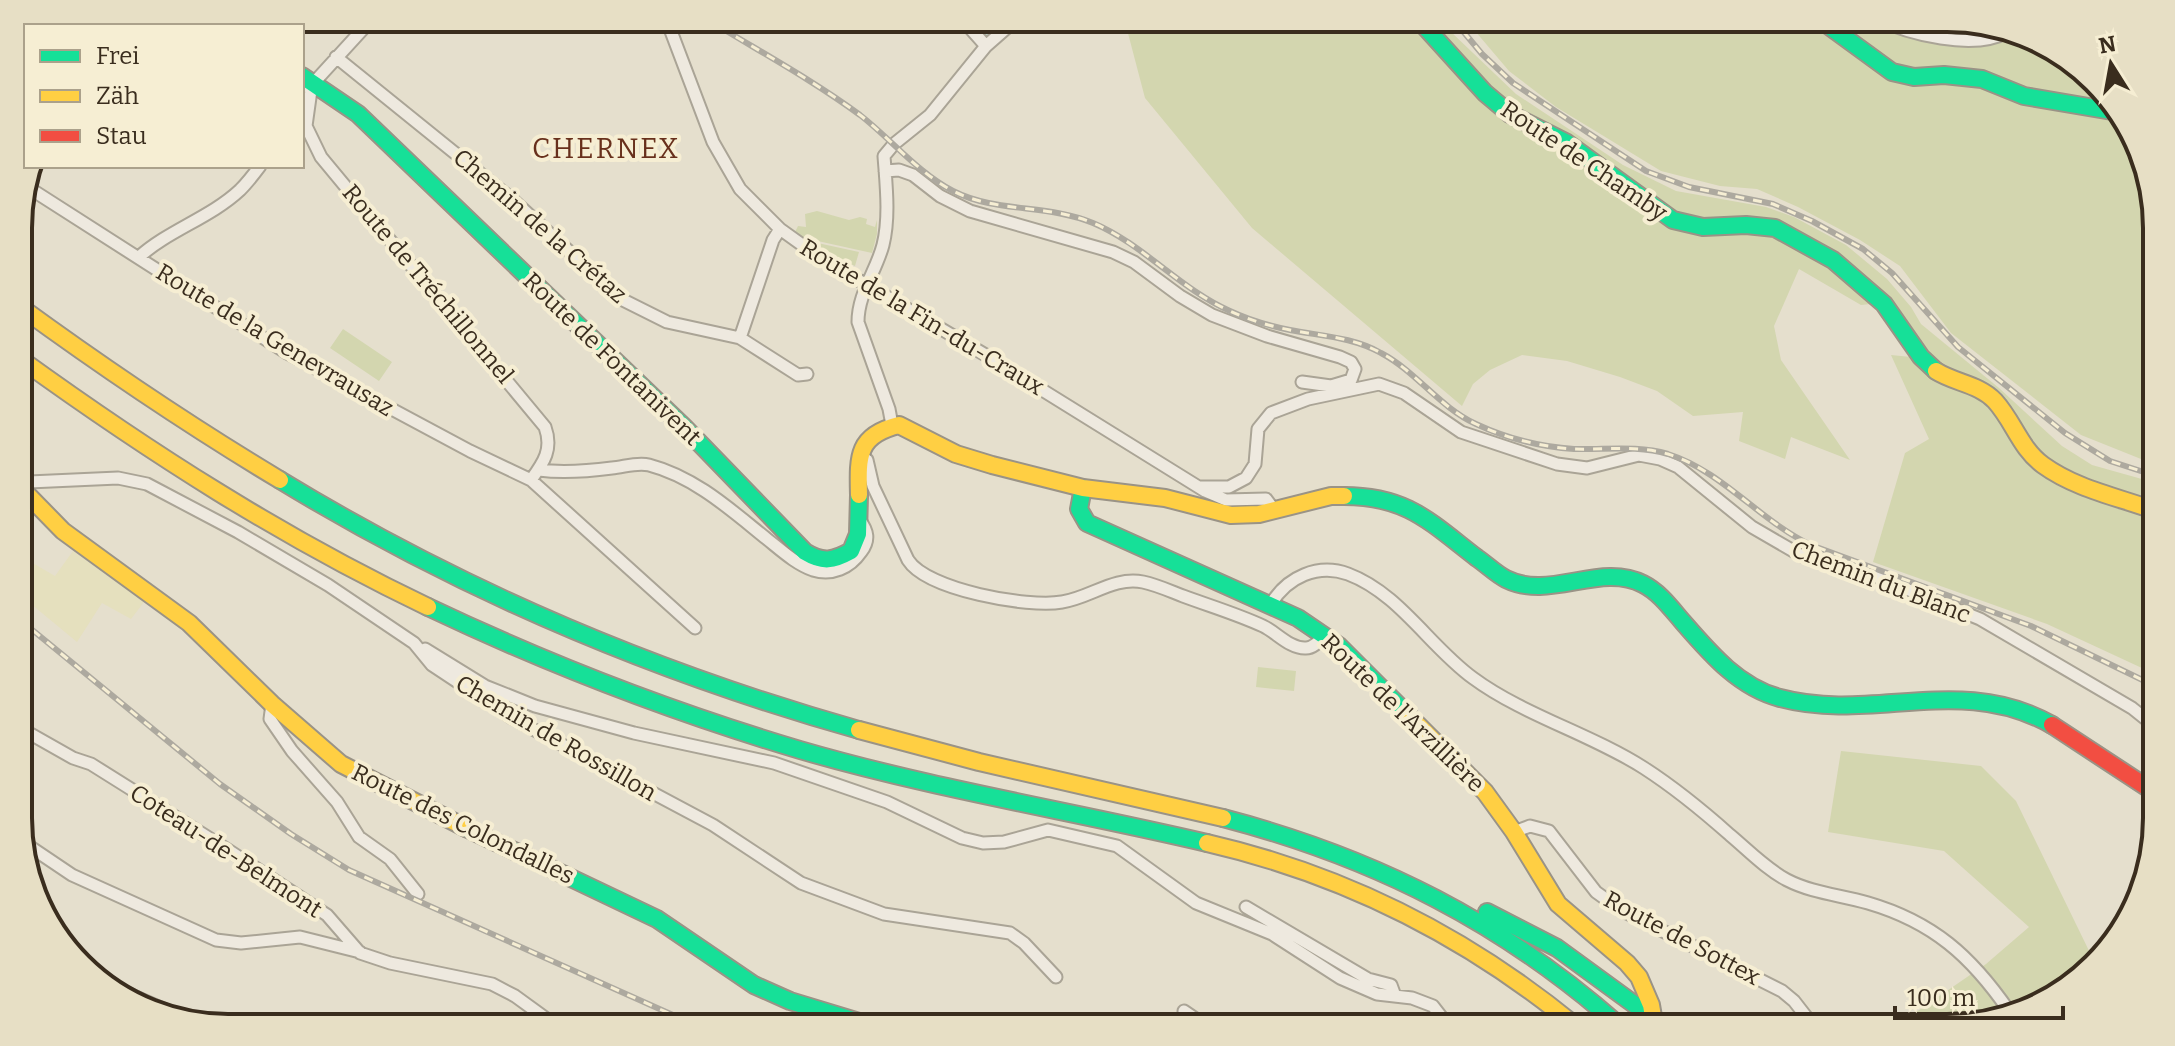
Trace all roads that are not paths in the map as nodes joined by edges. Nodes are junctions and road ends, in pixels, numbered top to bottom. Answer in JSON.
{"nodes":[{"id":1,"x":360,"y":32,"type":"edge"},
{"id":2,"x":671,"y":32,"type":"edge"},
{"id":3,"x":974,"y":32,"type":"edge"},
{"id":4,"x":1002,"y":32,"type":"edge"},
{"id":5,"x":1428,"y":32,"type":"edge"},
{"id":6,"x":1837,"y":32,"type":"edge"},
{"id":7,"x":1919,"y":32,"type":"edge"},
{"id":8,"x":1992,"y":38,"type":"edge"},
{"id":9,"x":986,"y":46,"type":"junction"},
{"id":10,"x":336,"y":57,"type":"junction"},
{"id":11,"x":307,"y":80,"type":"edge"},
{"id":12,"x":2102,"y":109,"type":"edge"},
{"id":13,"x":258,"y":168,"type":"edge"},
{"id":14,"x":885,"y":171,"type":"junction"},
{"id":15,"x":36,"y":192,"type":"edge"},
{"id":16,"x":780,"y":229,"type":"junction"},
{"id":17,"x":139,"y":257,"type":"junction"},
{"id":18,"x":866,"y":284,"type":"junction"},
{"id":19,"x":32,"y":315,"type":"edge"},
{"id":20,"x":740,"y":338,"type":"junction"},
{"id":21,"x":32,"y":367,"type":"edge"},
{"id":22,"x":807,"y":374,"type":"dead end"},
{"id":23,"x":1355,"y":374,"type":"junction"},
{"id":24,"x":1302,"y":382,"type":"dead end"},
{"id":25,"x":1379,"y":384,"type":"junction"},
{"id":26,"x":892,"y":425,"type":"junction"},
{"id":27,"x":860,"y":457,"type":"junction"},
{"id":28,"x":535,"y":475,"type":"junction"},
{"id":29,"x":32,"y":482,"type":"edge"},
{"id":30,"x":1199,"y":487,"type":"junction"},
{"id":31,"x":1083,"y":488,"type":"junction"},
{"id":32,"x":32,"y":499,"type":"edge"},
{"id":33,"x":2143,"y":507,"type":"edge"},
{"id":34,"x":1275,"y":511,"type":"junction"},
{"id":35,"x":859,"y":519,"type":"junction"},
{"id":36,"x":1271,"y":604,"type":"junction"},
{"id":37,"x":695,"y":628,"type":"dead end"},
{"id":38,"x":1325,"y":635,"type":"junction"},
{"id":39,"x":414,"y":643,"type":"junction"},
{"id":40,"x":272,"y":704,"type":"junction"},
{"id":41,"x":2143,"y":717,"type":"edge"},
{"id":42,"x":32,"y":735,"type":"edge"},
{"id":43,"x":2143,"y":785,"type":"edge"},
{"id":44,"x":1514,"y":832,"type":"junction"},
{"id":45,"x":35,"y":850,"type":"edge"},
{"id":46,"x":1408,"y":882,"type":"junction"},
{"id":47,"x":418,"y":894,"type":"dead end"},
{"id":48,"x":1246,"y":907,"type":"dead end"},
{"id":49,"x":360,"y":953,"type":"junction"},
{"id":50,"x":1056,"y":977,"type":"dead end"},
{"id":51,"x":1395,"y":996,"type":"junction"},
{"id":52,"x":2005,"y":1005,"type":"edge"},
{"id":53,"x":1642,"y":1010,"type":"dead end"},
{"id":54,"x":1184,"y":1011,"type":"dead end"},
{"id":55,"x":540,"y":1014,"type":"edge"},
{"id":56,"x":833,"y":1014,"type":"edge"},
{"id":57,"x":1188,"y":1014,"type":"edge"},
{"id":58,"x":1439,"y":1014,"type":"edge"},
{"id":59,"x":1560,"y":1014,"type":"edge"},
{"id":60,"x":1606,"y":1014,"type":"edge"},
{"id":61,"x":1653,"y":1014,"type":"edge"},
{"id":62,"x":1804,"y":1014,"type":"edge"}],
"edges":[{"from":1,"to":10,"type":"street"},
{"from":2,"to":16,"type":"street","name":"Route de la Fin-du-Craux"},
{"from":3,"to":9,"type":"street"},
{"from":4,"to":9,"type":"street"},
{"from":5,"to":33,"type":"main road","name":"Route de Chamby"},
{"from":6,"to":12,"type":"main road"},
{"from":7,"to":8,"type":"street"},
{"from":9,"to":14,"type":"street"},
{"from":10,"to":11,"type":"street"},
{"from":10,"to":20,"type":"street","name":"Chemin de la Crétaz"},
{"from":11,"to":28,"type":"street","name":"Route de Tréchillonnel"},
{"from":11,"to":35,"type":"main road","name":"Route de Fontanivent"},
{"from":13,"to":17,"type":"street"},
{"from":14,"to":18,"type":"street"},
{"from":14,"to":23,"type":"street","name":"Chemin du Blanc"},
{"from":15,"to":17,"type":"street","name":"Route de la Genevrausaz"},
{"from":16,"to":18,"type":"street","name":"Route de la Fin-du-Craux"},
{"from":16,"to":20,"type":"street"},
{"from":17,"to":28,"type":"street","name":"Route de la Genevrausaz"},
{"from":18,"to":26,"type":"street"},
{"from":18,"to":30,"type":"street","name":"Route de la Fin-du-Craux"},
{"from":19,"to":46,"type":"main road"},
{"from":20,"to":22,"type":"street","name":"Chemin de la Crétaz"},
{"from":21,"to":59,"type":"main road"},
{"from":23,"to":24,"type":"street"},
{"from":23,"to":25,"type":"street","name":"Chemin du Blanc"},
{"from":25,"to":30,"type":"street"},
{"from":25,"to":41,"type":"street","name":"Chemin du Blanc"},
{"from":26,"to":27,"type":"main road"},
{"from":26,"to":31,"type":"main road"},
{"from":27,"to":35,"type":"main road","name":"Route de Fontanivent"},
{"from":27,"to":38,"type":"street"},
{"from":28,"to":35,"type":"street"},
{"from":28,"to":37,"type":"street"},
{"from":29,"to":39,"type":"street","name":"Chemin de Rossillon"},
{"from":30,"to":34,"type":"street","name":"Route de la Fin-du-Craux"},
{"from":31,"to":34,"type":"main road"},
{"from":31,"to":36,"type":"main road","name":"Route de l'Arzillière"},
{"from":32,"to":40,"type":"main road","name":"Route des Colondalles"},
{"from":34,"to":43,"type":"main road"},
{"from":36,"to":38,"type":"main road","name":"Route de l'Arzillière"},
{"from":36,"to":52,"type":"street"},
{"from":38,"to":44,"type":"main road","name":"Route de l'Arzillière"},
{"from":39,"to":50,"type":"street","name":"Chemin de Rossillon"},
{"from":39,"to":51,"type":"street"},
{"from":40,"to":47,"type":"street"},
{"from":40,"to":56,"type":"main road","name":"Route des Colondalles"},
{"from":42,"to":49,"type":"street","name":"Coteau-de-Belmont"},
{"from":44,"to":61,"type":"main road","name":"Route de l'Arzillière"},
{"from":44,"to":62,"type":"street","name":"Route de Sottex"},
{"from":45,"to":49,"type":"street"},
{"from":46,"to":53,"type":"main road"},
{"from":46,"to":60,"type":"main road"},
{"from":48,"to":51,"type":"street"},
{"from":49,"to":55,"type":"street"},
{"from":51,"to":58,"type":"street"},
{"from":54,"to":57,"type":"street"}]}
